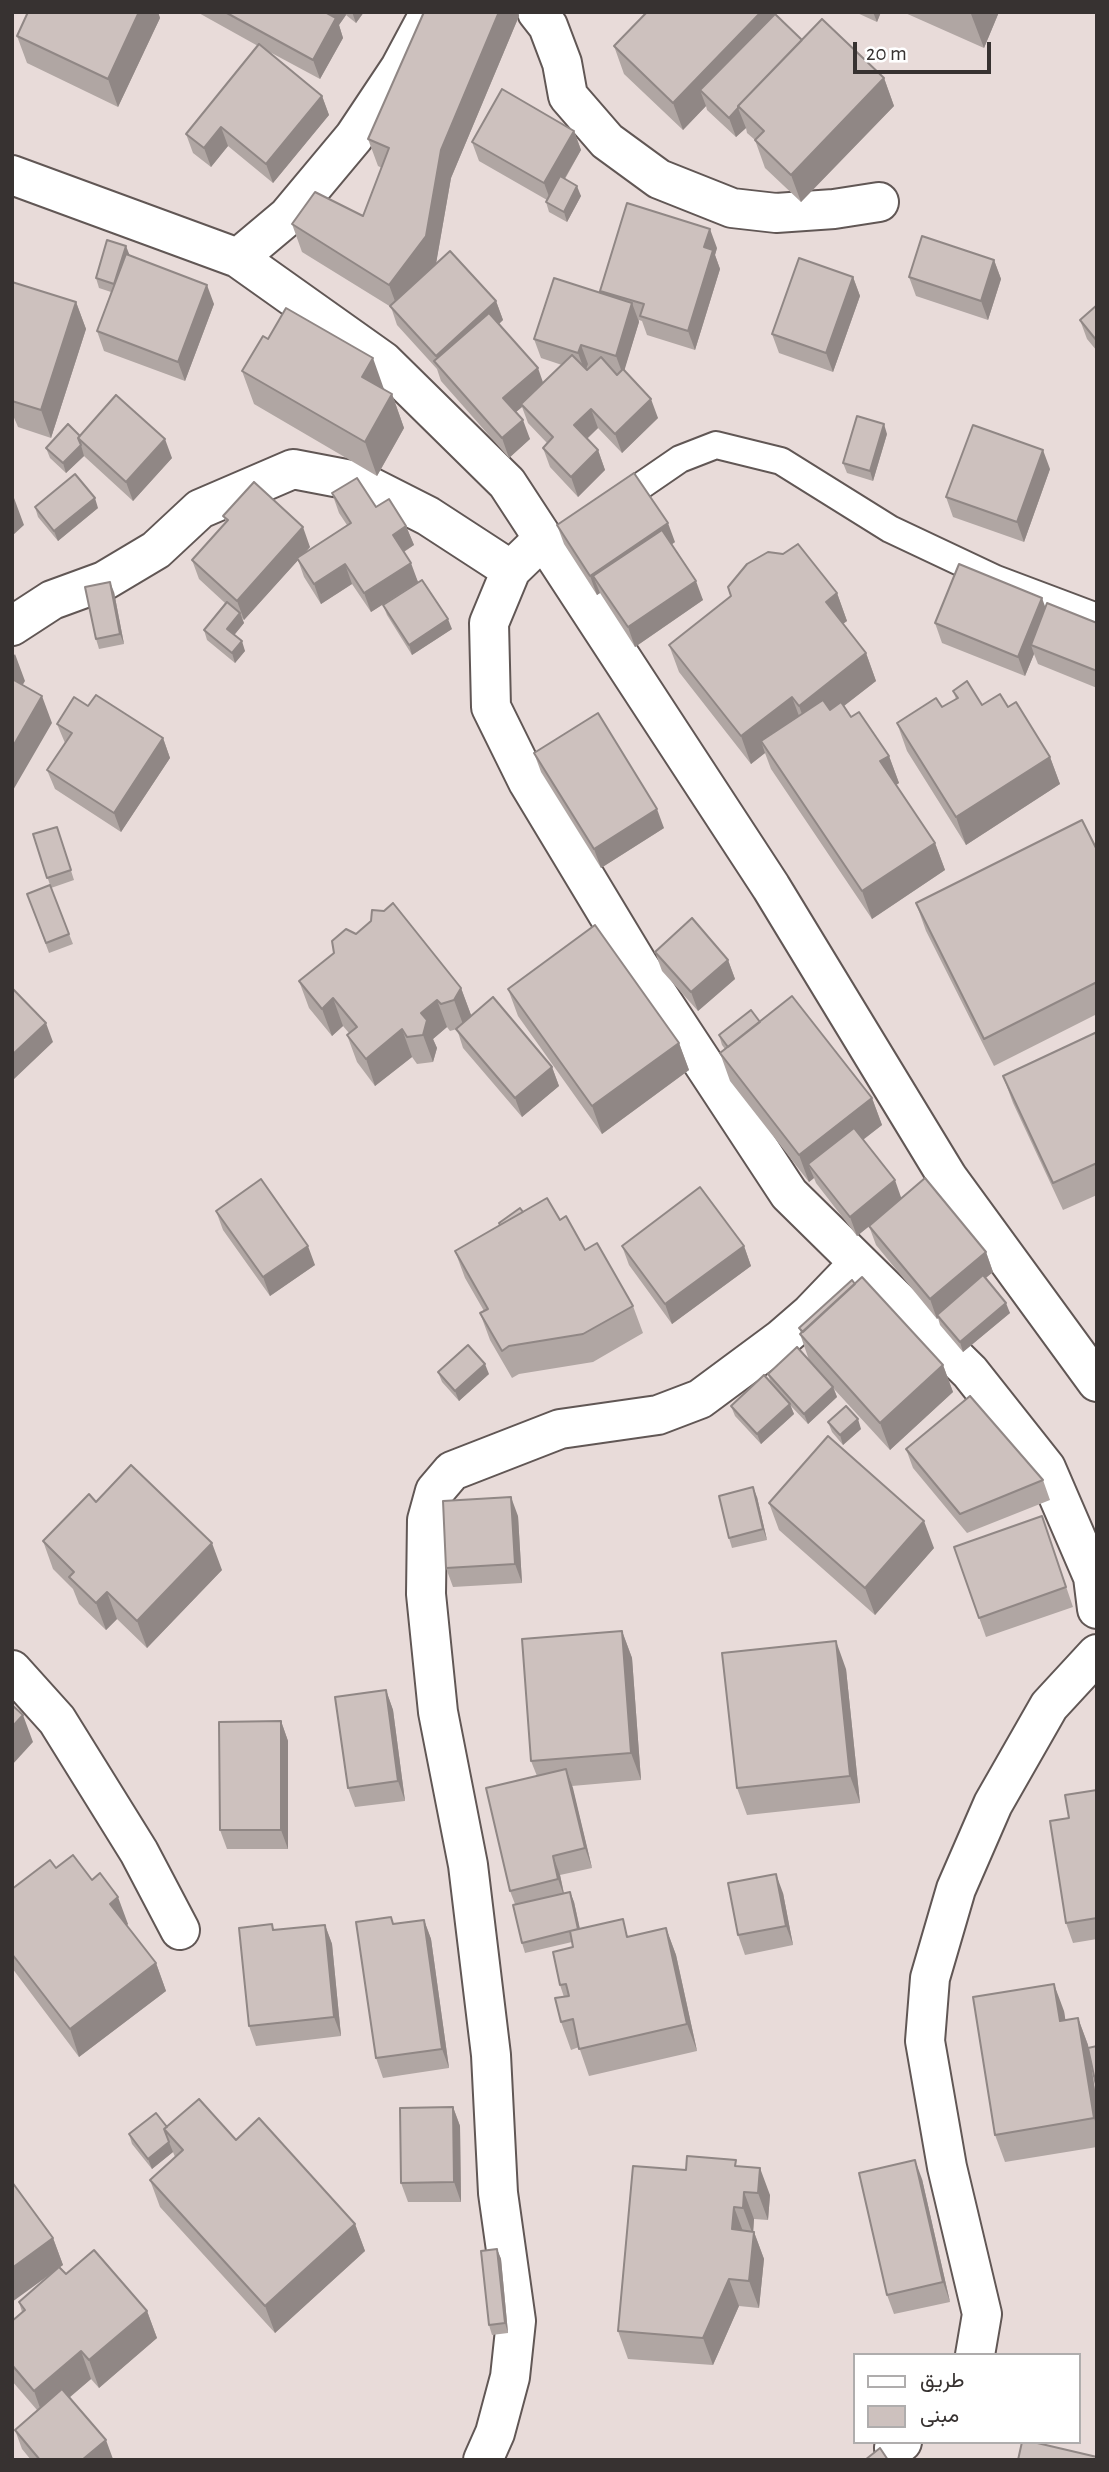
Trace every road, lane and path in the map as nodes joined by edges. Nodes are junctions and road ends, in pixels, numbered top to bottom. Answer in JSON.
{"nodes":[{"id":1,"x":430,"y":12,"type":"edge"},
{"id":2,"x":537,"y":12,"type":"edge"},
{"id":3,"x":12,"y":176,"type":"edge"},
{"id":4,"x":879,"y":202,"type":"dead end"},
{"id":5,"x":238,"y":258,"type":"junction"},
{"id":6,"x":566,"y":528,"type":"junction"},
{"id":7,"x":511,"y":570,"type":"junction"},
{"id":8,"x":1097,"y":617,"type":"edge"},
{"id":9,"x":12,"y":626,"type":"edge"},
{"id":10,"x":858,"y":1264,"type":"junction"},
{"id":11,"x":1097,"y":1382,"type":"edge"},
{"id":12,"x":1097,"y":1609,"type":"edge"},
{"id":13,"x":1097,"y":1654,"type":"edge"},
{"id":14,"x":12,"y":1670,"type":"edge"},
{"id":15,"x":180,"y":1930,"type":"dead end"},
{"id":16,"x":975,"y":2353,"type":"edge"},
{"id":17,"x":483,"y":2460,"type":"edge"}],
"edges":[{"from":1,"to":5,"type":"street"},
{"from":2,"to":4,"type":"street"},
{"from":3,"to":5,"type":"street"},
{"from":5,"to":6,"type":"street"},
{"from":6,"to":7,"type":"street"},
{"from":6,"to":8,"type":"lane"},
{"from":6,"to":11,"type":"street"},
{"from":7,"to":9,"type":"street"},
{"from":7,"to":10,"type":"street"},
{"from":10,"to":12,"type":"street"},
{"from":10,"to":17,"type":"street"},
{"from":13,"to":16,"type":"street"},
{"from":14,"to":15,"type":"street"}]}
